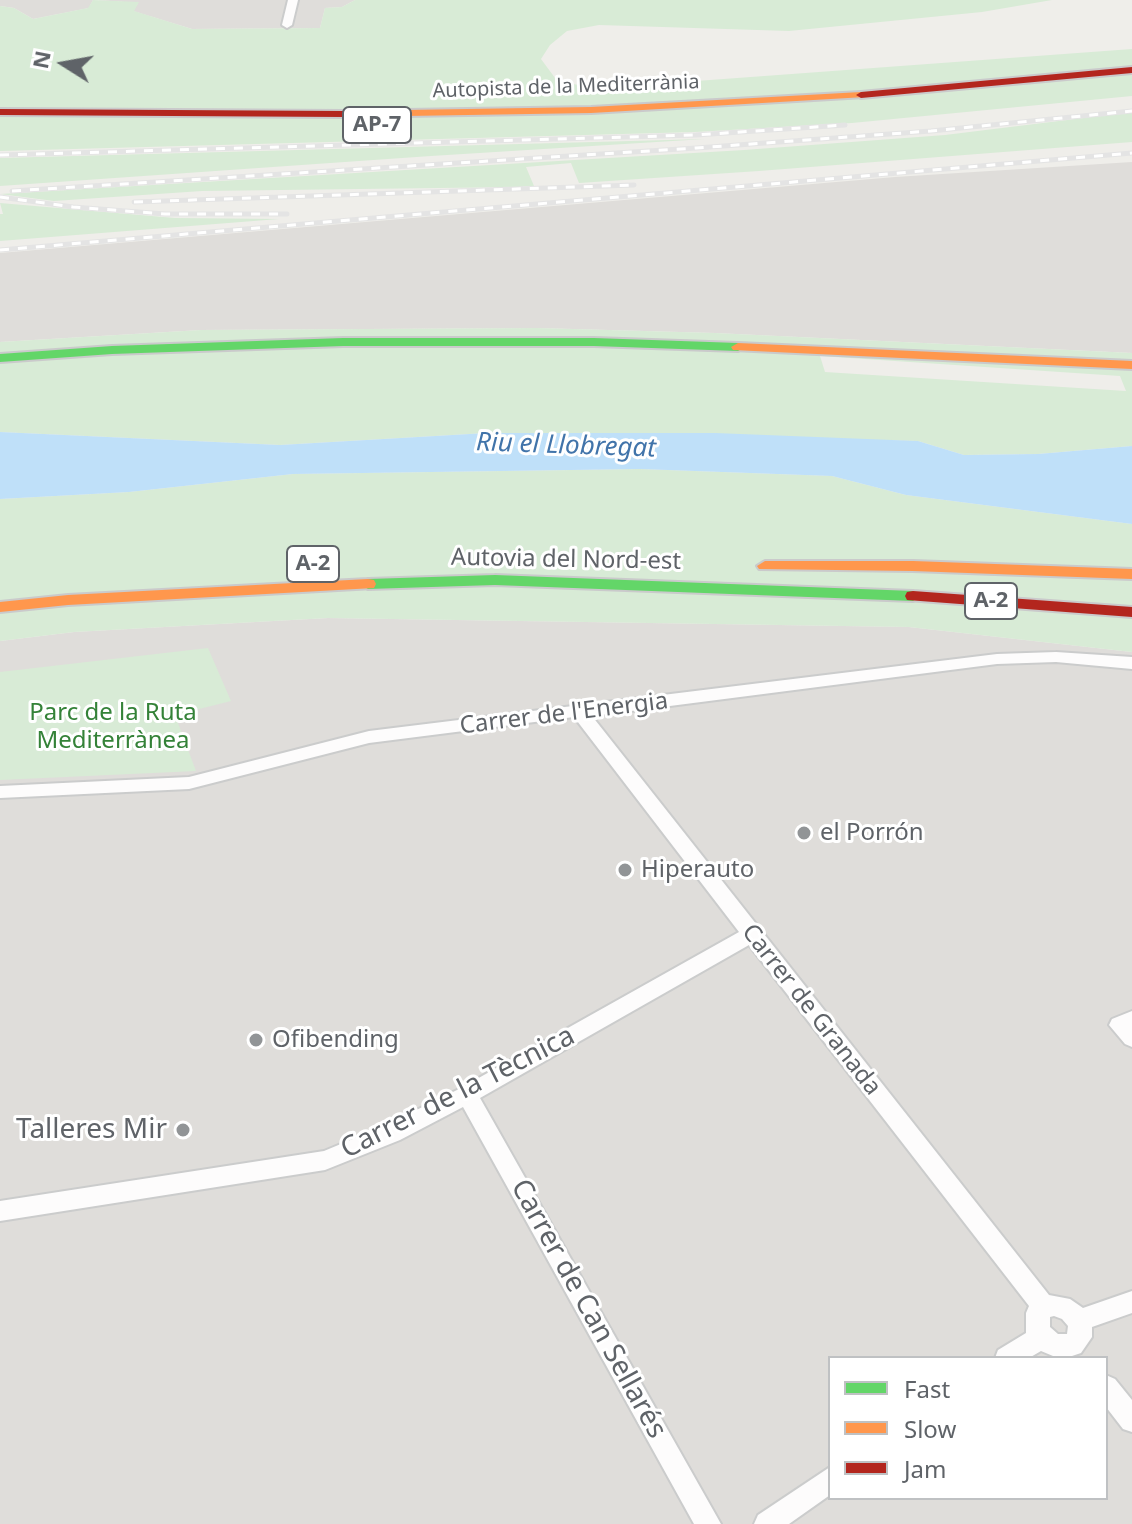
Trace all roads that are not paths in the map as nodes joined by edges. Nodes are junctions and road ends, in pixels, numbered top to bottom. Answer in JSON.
{"nodes":[{"id":1,"x":293,"y":0,"type":"edge"},
{"id":2,"x":287,"y":25,"type":"dead end"},
{"id":3,"x":1132,"y":70,"type":"edge"},
{"id":4,"x":1132,"y":82,"type":"edge"},
{"id":5,"x":0,"y":112,"type":"edge"},
{"id":6,"x":0,"y":123,"type":"edge"},
{"id":7,"x":0,"y":349,"type":"edge"},
{"id":8,"x":1132,"y":357,"type":"edge"},
{"id":9,"x":0,"y":358,"type":"edge"},
{"id":10,"x":1132,"y":365,"type":"edge"},
{"id":11,"x":425,"y":563,"type":"dead end"},
{"id":12,"x":534,"y":563,"type":"dead end"},
{"id":13,"x":1132,"y":574,"type":"edge"},
{"id":14,"x":849,"y":593,"type":"junction"},
{"id":15,"x":1132,"y":593,"type":"edge"},
{"id":16,"x":0,"y":607,"type":"edge"},
{"id":17,"x":1132,"y":612,"type":"edge"},
{"id":18,"x":1132,"y":631,"type":"edge"},
{"id":19,"x":1132,"y":663,"type":"edge"},
{"id":20,"x":583,"y":711,"type":"junction"},
{"id":21,"x":0,"y":792,"type":"edge"},
{"id":22,"x":752,"y":934,"type":"junction"},
{"id":23,"x":1132,"y":1019,"type":"edge"},
{"id":24,"x":1132,"y":1038,"type":"edge"},
{"id":25,"x":467,"y":1095,"type":"junction"},
{"id":26,"x":0,"y":1211,"type":"edge"},
{"id":27,"x":1132,"y":1302,"type":"edge"},
{"id":28,"x":1044,"y":1307,"type":"junction"},
{"id":29,"x":1042,"y":1337,"type":"junction"},
{"id":30,"x":1079,"y":1341,"type":"edge"},
{"id":31,"x":1010,"y":1356,"type":"edge"},
{"id":32,"x":1108,"y":1390,"type":"edge"},
{"id":33,"x":1132,"y":1420,"type":"edge"},
{"id":34,"x":828,"y":1481,"type":"edge"},
{"id":35,"x":708,"y":1524,"type":"edge"},
{"id":36,"x":767,"y":1524,"type":"edge"}],
"edges":[{"from":1,"to":2,"type":"street"},
{"from":3,"to":5,"type":"main road","name":"Autopista de la Mediterrània","number":"AP-7"},
{"from":4,"to":6,"type":"main road","name":"Autopista de la Mediterrània","number":"AP-7"},
{"from":7,"to":8,"type":"main road"},
{"from":9,"to":10,"type":"main road"},
{"from":11,"to":12,"type":"main road","name":"Autovia del Nord-est"},
{"from":13,"to":15,"type":"main road","number":"A-2"},
{"from":14,"to":16,"type":"main road","name":"Autovia del Nord-est","number":"A-2"},
{"from":14,"to":17,"type":"main road","name":"Autovia del Nord-est","number":"A-2"},
{"from":14,"to":18,"type":"main road"},
{"from":19,"to":20,"type":"street","name":"Carrer de l'Energia"},
{"from":20,"to":21,"type":"street","name":"Carrer de l'Energia"},
{"from":20,"to":22,"type":"street","name":"Carrer de Granada"},
{"from":22,"to":25,"type":"street","name":"Carrer de la Tècnica"},
{"from":22,"to":28,"type":"street","name":"Carrer de Granada"},
{"from":23,"to":24,"type":"street"},
{"from":25,"to":26,"type":"street","name":"Carrer de la Tècnica"},
{"from":25,"to":35,"type":"street","name":"Carrer de Can Sellarés"},
{"from":27,"to":30,"type":"street"},
{"from":28,"to":29,"type":"street"},
{"from":28,"to":30,"type":"street"},
{"from":29,"to":30,"type":"street"},
{"from":29,"to":31,"type":"street"},
{"from":32,"to":33,"type":"street"},
{"from":34,"to":36,"type":"street"}]}
